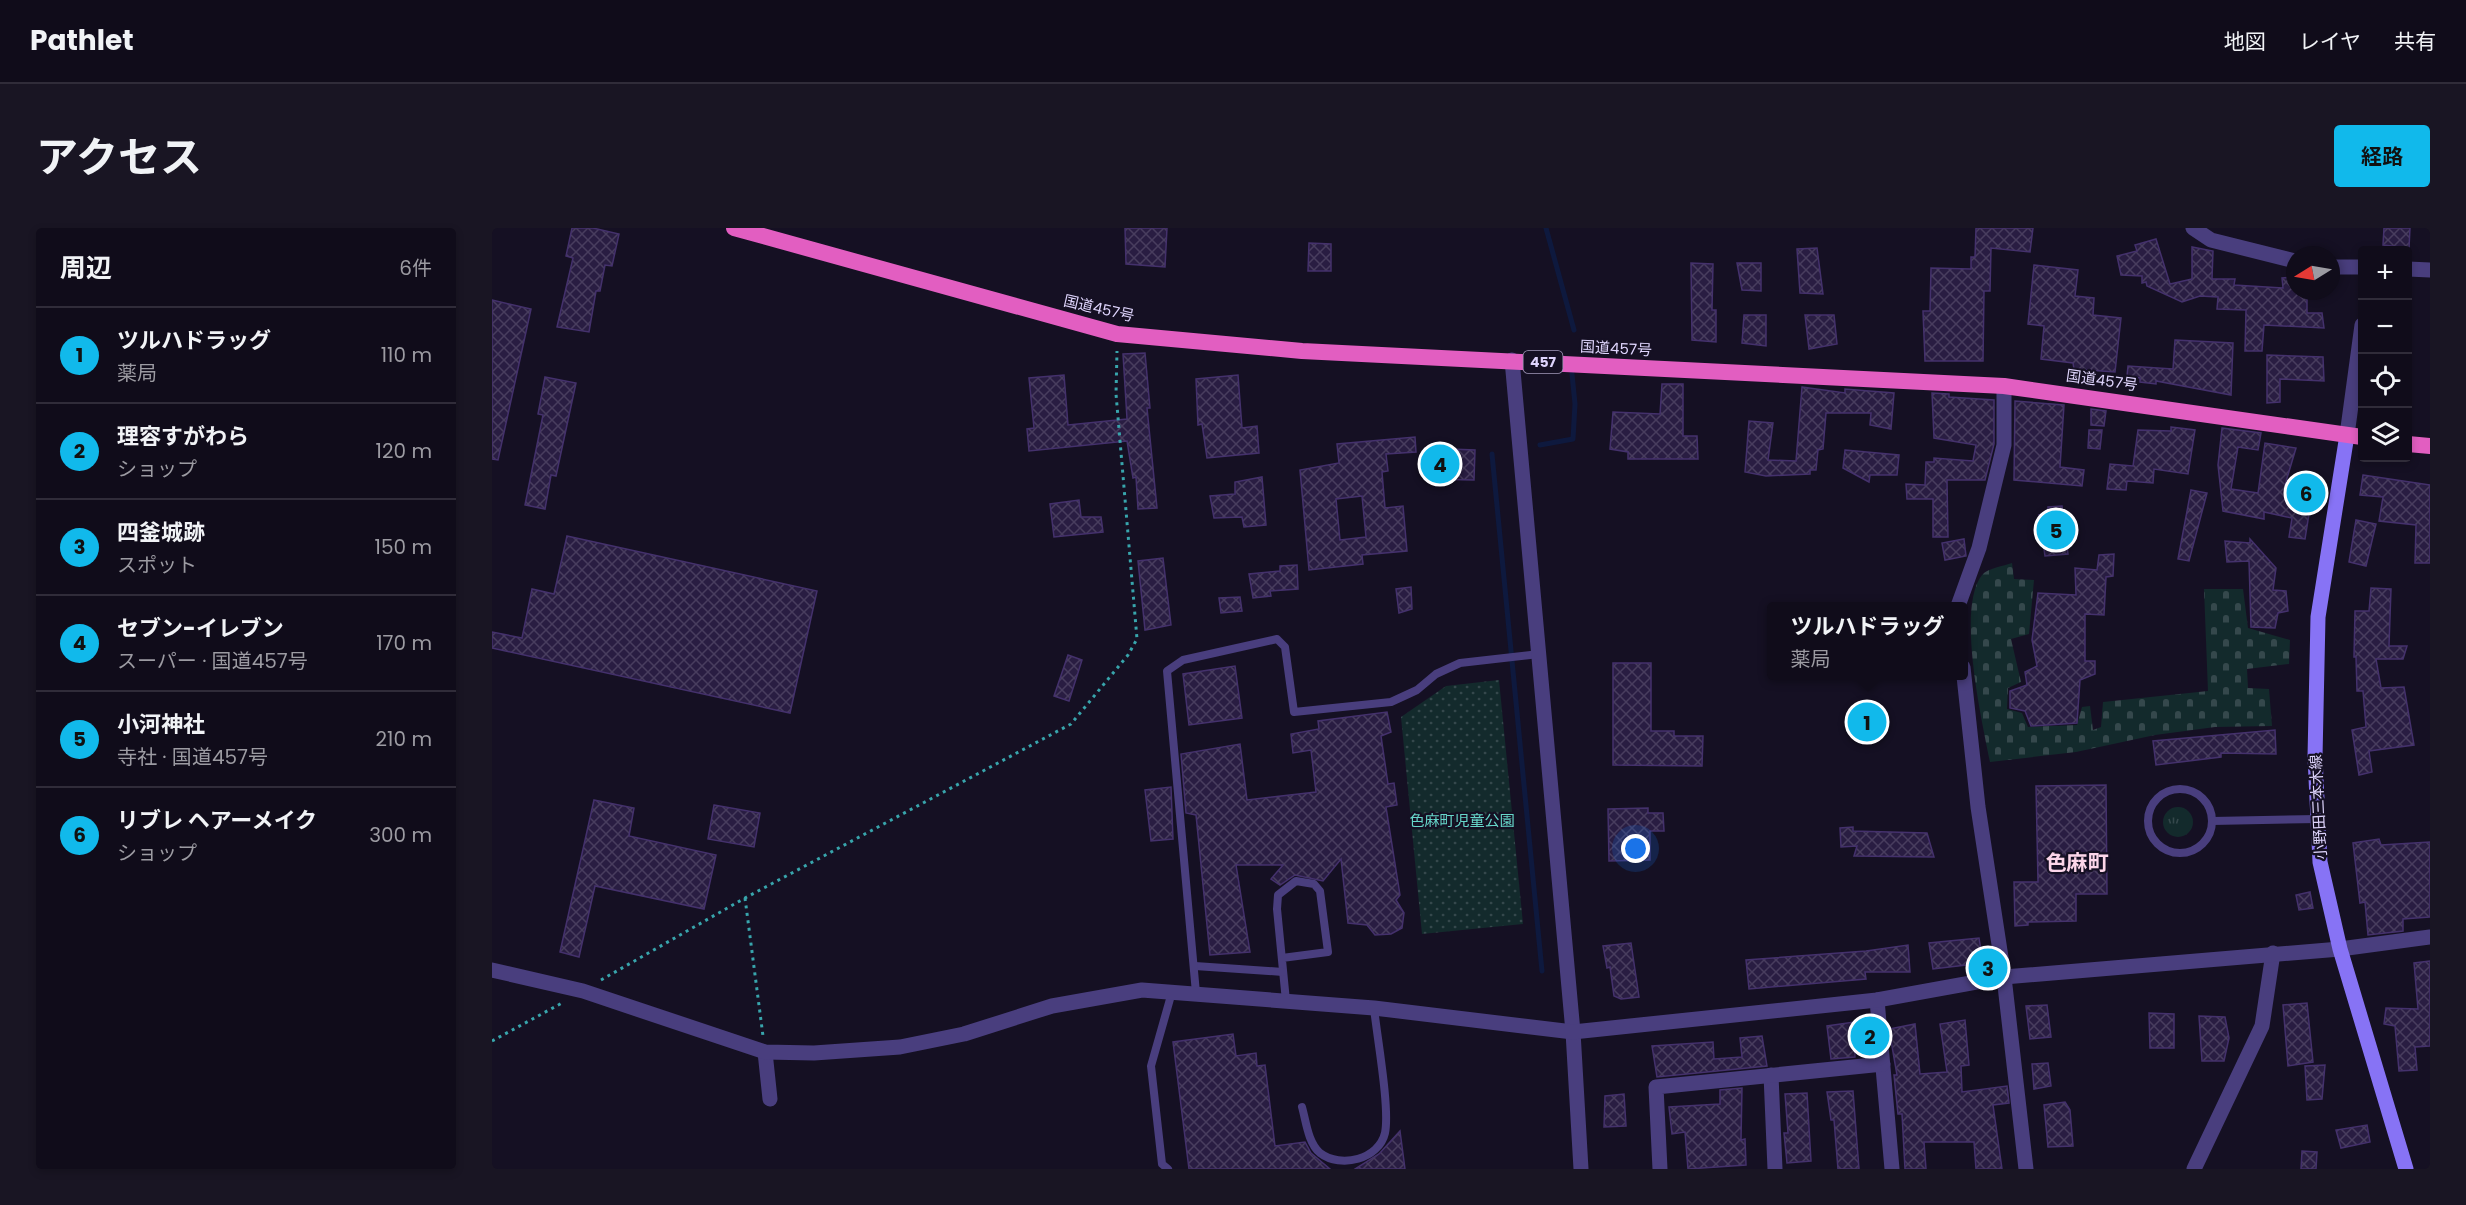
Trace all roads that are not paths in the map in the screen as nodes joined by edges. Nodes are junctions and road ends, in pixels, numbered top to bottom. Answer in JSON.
{"nodes":[{"id":1,"x":734,"y":228,"type":"edge"},
{"id":2,"x":2193,"y":228,"type":"edge"},
{"id":3,"x":2286,"y":259,"type":"edge"},
{"id":4,"x":2340,"y":267,"type":"edge"},
{"id":5,"x":2358,"y":267,"type":"edge"},
{"id":6,"x":2412,"y":269,"type":"edge"},
{"id":7,"x":2430,"y":270,"type":"edge"},
{"id":8,"x":2360,"y":354,"type":"edge"},
{"id":9,"x":1512,"y":360,"type":"junction"},
{"id":10,"x":2004,"y":386,"type":"junction"},
{"id":11,"x":2355,"y":436,"type":"edge"},
{"id":12,"x":2412,"y":444,"type":"edge"},
{"id":13,"x":2430,"y":446,"type":"edge"},
{"id":14,"x":1959,"y":602,"type":"edge"},
{"id":15,"x":1539,"y":654,"type":"junction"},
{"id":16,"x":1964,"y":680,"type":"edge"},
{"id":17,"x":2318,"y":819,"type":"junction"},
{"id":18,"x":2212,"y":821,"type":"junction"},
{"id":19,"x":2430,"y":938,"type":"edge"},
{"id":20,"x":2340,"y":949,"type":"junction"},
{"id":21,"x":2273,"y":953,"type":"junction"},
{"id":22,"x":1282,"y":958,"type":"junction"},
{"id":23,"x":1195,"y":966,"type":"junction"},
{"id":24,"x":492,"y":970,"type":"edge"},
{"id":25,"x":1283,"y":972,"type":"junction"},
{"id":26,"x":2004,"y":977,"type":"junction"},
{"id":27,"x":1172,"y":992,"type":"junction"},
{"id":28,"x":1196,"y":993,"type":"junction"},
{"id":29,"x":1877,"y":1000,"type":"junction"},
{"id":30,"x":1286,"y":1001,"type":"junction"},
{"id":31,"x":1374,"y":1008,"type":"junction"},
{"id":32,"x":1573,"y":1032,"type":"junction"},
{"id":33,"x":765,"y":1052,"type":"junction"},
{"id":34,"x":1883,"y":1064,"type":"junction"},
{"id":35,"x":1771,"y":1075,"type":"junction"},
{"id":36,"x":770,"y":1099,"type":"dead end"},
{"id":37,"x":1302,"y":1107,"type":"dead end"},
{"id":38,"x":1168,"y":1169,"type":"edge"},
{"id":39,"x":1581,"y":1169,"type":"edge"},
{"id":40,"x":1660,"y":1169,"type":"edge"},
{"id":41,"x":1775,"y":1169,"type":"edge"},
{"id":42,"x":1892,"y":1169,"type":"edge"},
{"id":43,"x":2026,"y":1169,"type":"edge"},
{"id":44,"x":2194,"y":1169,"type":"edge"},
{"id":45,"x":2406,"y":1169,"type":"edge"}],
"edges":[{"from":1,"to":9,"type":"highway","name":"国道457号","number":"457"},
{"from":2,"to":3,"type":"street"},
{"from":4,"to":5,"type":"street"},
{"from":6,"to":7,"type":"street"},
{"from":8,"to":11,"type":"street"},
{"from":9,"to":10,"type":"highway","name":"国道457号","number":"457"},
{"from":9,"to":15,"type":"street"},
{"from":10,"to":11,"type":"highway","name":"国道457号","number":"457"},
{"from":10,"to":14,"type":"street"},
{"from":11,"to":17,"type":"main road","name":"小野田三本木線"},
{"from":12,"to":13,"type":"highway"},
{"from":15,"to":23,"type":"lane"},
{"from":15,"to":32,"type":"street"},
{"from":16,"to":26,"type":"street"},
{"from":17,"to":18,"type":"lane"},
{"from":17,"to":20,"type":"main road","name":"小野田三本木線"},
{"from":18,"to":18,"type":"lane"},
{"from":19,"to":20,"type":"street"},
{"from":20,"to":21,"type":"street"},
{"from":20,"to":45,"type":"main road","name":"小野田三本木線"},
{"from":21,"to":26,"type":"street"},
{"from":21,"to":44,"type":"street"},
{"from":22,"to":22,"type":"lane"},
{"from":22,"to":25,"type":"lane"},
{"from":23,"to":25,"type":"lane"},
{"from":23,"to":28,"type":"lane"},
{"from":24,"to":33,"type":"street"},
{"from":25,"to":30,"type":"lane"},
{"from":26,"to":29,"type":"street"},
{"from":26,"to":43,"type":"street"},
{"from":27,"to":28,"type":"street"},
{"from":27,"to":33,"type":"street"},
{"from":27,"to":38,"type":"lane"},
{"from":28,"to":30,"type":"street"},
{"from":29,"to":32,"type":"street"},
{"from":29,"to":34,"type":"street"},
{"from":30,"to":31,"type":"street"},
{"from":31,"to":32,"type":"street"},
{"from":31,"to":37,"type":"lane"},
{"from":32,"to":39,"type":"street"},
{"from":33,"to":36,"type":"street"},
{"from":34,"to":35,"type":"street"},
{"from":34,"to":42,"type":"street"},
{"from":35,"to":40,"type":"street"},
{"from":35,"to":41,"type":"street"}]}
